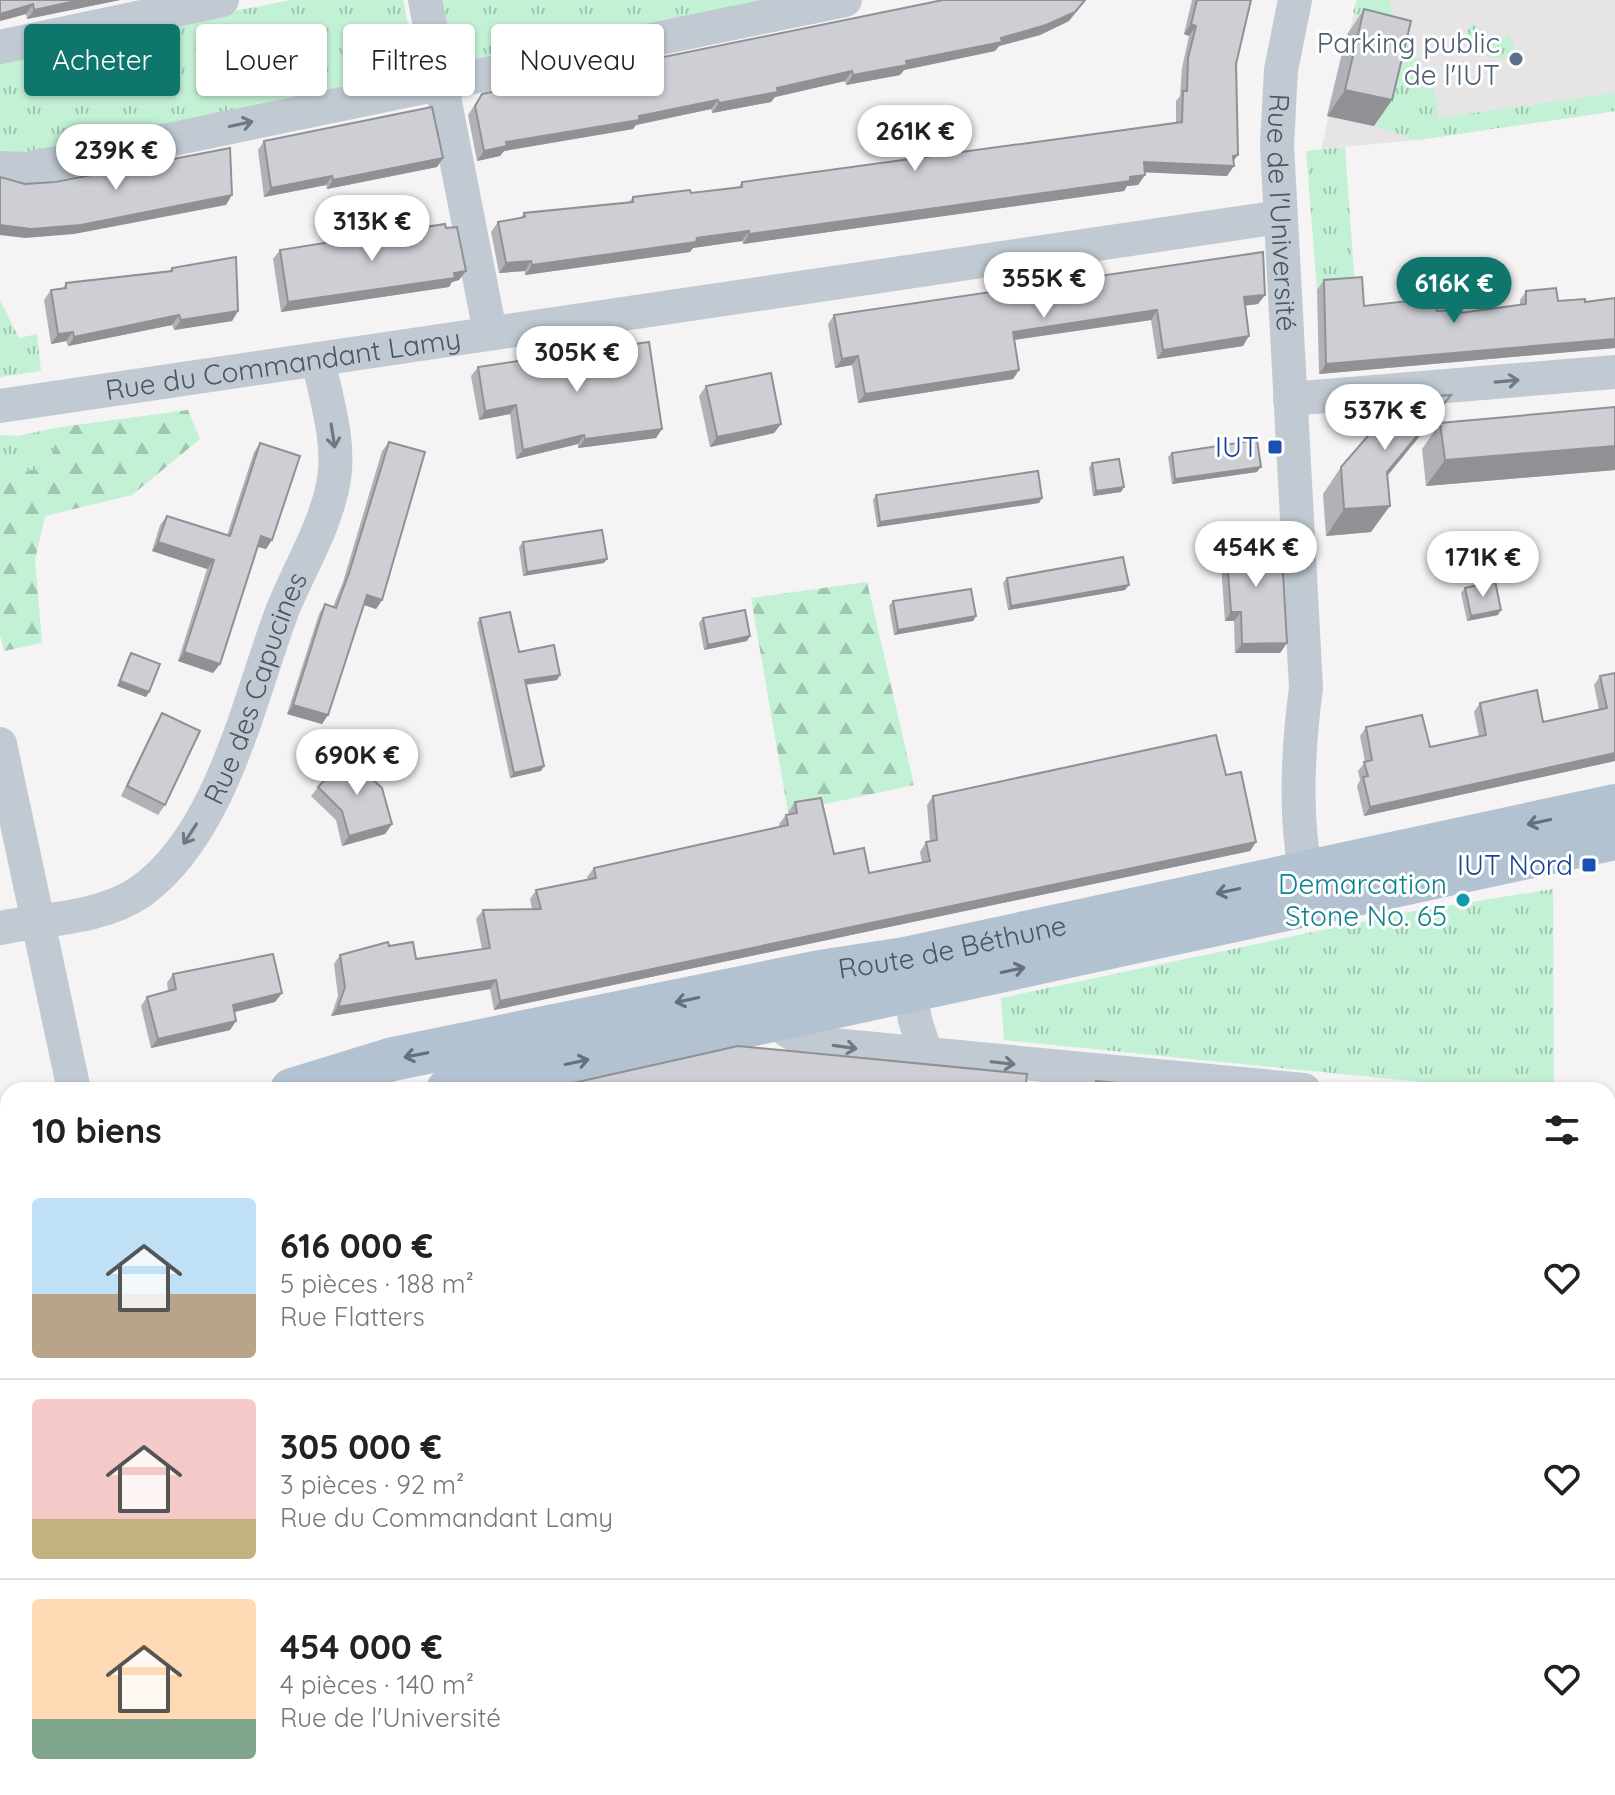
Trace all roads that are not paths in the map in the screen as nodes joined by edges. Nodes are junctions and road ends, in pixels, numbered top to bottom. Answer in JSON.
{"nodes":[{"id":1,"x":222,"y":0,"type":"edge"},
{"id":2,"x":425,"y":0,"type":"edge"},
{"id":3,"x":845,"y":0,"type":"edge"},
{"id":4,"x":1295,"y":0,"type":"edge"},
{"id":5,"x":429,"y":24,"type":"edge"},
{"id":6,"x":0,"y":47,"type":"edge"},
{"id":7,"x":475,"y":76,"type":"edge"},
{"id":8,"x":378,"y":96,"type":"edge"},
{"id":9,"x":443,"y":96,"type":"edge"},
{"id":10,"x":0,"y":168,"type":"edge"},
{"id":11,"x":1280,"y":217,"type":"junction"},
{"id":12,"x":490,"y":332,"type":"junction"},
{"id":13,"x":318,"y":359,"type":"junction"},
{"id":14,"x":1615,"y":372,"type":"edge"},
{"id":15,"x":1290,"y":399,"type":"junction"},
{"id":16,"x":0,"y":406,"type":"edge"},
{"id":17,"x":0,"y":744,"type":"edge"},
{"id":18,"x":1615,"y":806,"type":"edge"},
{"id":19,"x":1615,"y":838,"type":"edge"},
{"id":20,"x":1309,"y":890,"type":"junction"},
{"id":21,"x":37,"y":921,"type":"junction"},
{"id":22,"x":0,"y":928,"type":"edge"},
{"id":23,"x":907,"y":976,"type":"junction"},
{"id":24,"x":768,"y":1002,"type":"junction"},
{"id":25,"x":926,"y":1054,"type":"junction"},
{"id":26,"x":499,"y":1070,"type":"edge"},
{"id":27,"x":72,"y":1082,"type":"edge"},
{"id":28,"x":318,"y":1082,"type":"edge"},
{"id":29,"x":468,"y":1082,"type":"edge"},
{"id":30,"x":1220,"y":1082,"type":"edge"}],
"edges":[{"from":1,"to":6,"type":"street"},
{"from":2,"to":5,"type":"street"},
{"from":3,"to":7,"type":"street"},
{"from":4,"to":11,"type":"street","name":"Rue de l'Université"},
{"from":10,"to":8,"type":"street","one_way":true},
{"from":9,"to":12,"type":"street"},
{"from":11,"to":12,"type":"street","name":"Rue du Commandant Lamy"},
{"from":11,"to":15,"type":"street","name":"Rue de l'Université"},
{"from":12,"to":13,"type":"street","name":"Rue du Commandant Lamy"},
{"from":13,"to":16,"type":"street","name":"Rue du Commandant Lamy"},
{"from":13,"to":21,"type":"street","name":"Rue des Capucines","one_way":true},
{"from":15,"to":14,"type":"street","one_way":true},
{"from":15,"to":20,"type":"street","name":"Rue de l'Université"},
{"from":17,"to":21,"type":"street"},
{"from":18,"to":20,"type":"main road","name":"Route de Béthune","one_way":true},
{"from":19,"to":20,"type":"main road","name":"Route de Béthune"},
{"from":20,"to":23,"type":"main road","name":"Route de Béthune"},
{"from":21,"to":22,"type":"street","name":"Rue des Capucines"},
{"from":21,"to":27,"type":"street"},
{"from":23,"to":24,"type":"main road","name":"Route de Béthune"},
{"from":23,"to":25,"type":"street"},
{"from":24,"to":25,"type":"street","one_way":true},
{"from":24,"to":26,"type":"main road","name":"Route de Béthune"},
{"from":25,"to":30,"type":"street","one_way":true},
{"from":26,"to":28,"type":"main road","name":"Route de Béthune","one_way":true},
{"from":26,"to":29,"type":"main road","name":"Route de Béthune"}]}
